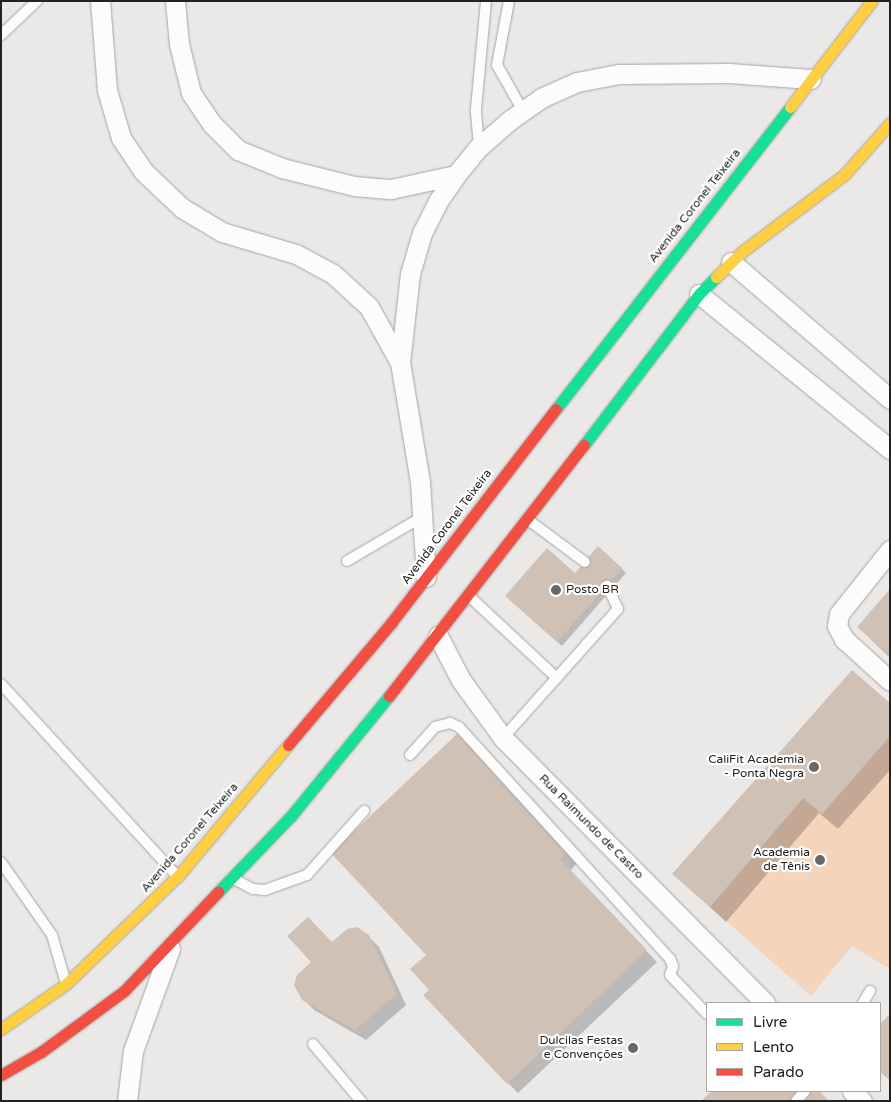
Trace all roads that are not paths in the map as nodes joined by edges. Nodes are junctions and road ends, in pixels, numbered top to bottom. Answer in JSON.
{"nodes":[{"id":1,"x":37,"y":1,"type":"edge"},
{"id":2,"x":100,"y":1,"type":"edge"},
{"id":3,"x":175,"y":1,"type":"edge"},
{"id":4,"x":486,"y":1,"type":"edge"},
{"id":5,"x":509,"y":1,"type":"edge"},
{"id":6,"x":869,"y":4,"type":"edge"},
{"id":7,"x":882,"y":8,"type":"dead end"},
{"id":8,"x":1,"y":35,"type":"edge"},
{"id":9,"x":812,"y":79,"type":"junction"},
{"id":10,"x":523,"y":111,"type":"junction"},
{"id":11,"x":890,"y":123,"type":"edge"},
{"id":12,"x":478,"y":148,"type":"junction"},
{"id":13,"x":456,"y":175,"type":"junction"},
{"id":14,"x":731,"y":262,"type":"junction"},
{"id":15,"x":699,"y":294,"type":"junction"},
{"id":16,"x":400,"y":363,"type":"junction"},
{"id":17,"x":890,"y":399,"type":"edge"},
{"id":18,"x":890,"y":449,"type":"edge"},
{"id":19,"x":422,"y":518,"type":"junction"},
{"id":20,"x":527,"y":519,"type":"junction"},
{"id":21,"x":890,"y":550,"type":"edge"},
{"id":22,"x":348,"y":561,"type":"dead end"},
{"id":23,"x":585,"y":562,"type":"dead end"},
{"id":24,"x":426,"y":577,"type":"junction"},
{"id":25,"x":607,"y":585,"type":"dead end"},
{"id":26,"x":468,"y":596,"type":"junction"},
{"id":27,"x":438,"y":636,"type":"junction"},
{"id":28,"x":557,"y":678,"type":"junction"},
{"id":29,"x":890,"y":681,"type":"edge"},
{"id":30,"x":1,"y":684,"type":"edge"},
{"id":31,"x":503,"y":738,"type":"junction"},
{"id":32,"x":410,"y":755,"type":"dead end"},
{"id":33,"x":364,"y":811,"type":"dead end"},
{"id":34,"x":1,"y":862,"type":"edge"},
{"id":35,"x":178,"y":876,"type":"junction"},
{"id":36,"x":233,"y":878,"type":"junction"},
{"id":37,"x":172,"y":943,"type":"junction"},
{"id":38,"x":66,"y":984,"type":"junction"},
{"id":39,"x":870,"y":991,"type":"dead end"},
{"id":40,"x":764,"y":1002,"type":"edge"},
{"id":41,"x":864,"y":1002,"type":"edge"},
{"id":42,"x":706,"y":1013,"type":"edge"},
{"id":43,"x":5,"y":1025,"type":"edge"},
{"id":44,"x":313,"y":1044,"type":"dead end"},
{"id":45,"x":1,"y":1075,"type":"edge"},
{"id":46,"x":853,"y":1092,"type":"edge"},
{"id":47,"x":127,"y":1101,"type":"edge"},
{"id":48,"x":361,"y":1101,"type":"edge"},
{"id":49,"x":862,"y":1101,"type":"edge"}],
"edges":[{"from":1,"to":8,"type":"lane"},
{"from":2,"to":16,"type":"street"},
{"from":3,"to":13,"type":"street"},
{"from":4,"to":12,"type":"lane"},
{"from":5,"to":10,"type":"lane"},
{"from":6,"to":7,"type":"highway"},
{"from":6,"to":9,"type":"highway","name":"Avenida Coronel Teixeira"},
{"from":9,"to":10,"type":"street"},
{"from":9,"to":24,"type":"highway","name":"Avenida Coronel Teixeira"},
{"from":10,"to":12,"type":"street"},
{"from":11,"to":14,"type":"highway"},
{"from":12,"to":13,"type":"street"},
{"from":13,"to":16,"type":"street"},
{"from":14,"to":15,"type":"highway"},
{"from":14,"to":17,"type":"street"},
{"from":15,"to":18,"type":"street"},
{"from":15,"to":20,"type":"highway"},
{"from":16,"to":19,"type":"street"},
{"from":19,"to":22,"type":"lane"},
{"from":19,"to":24,"type":"street"},
{"from":20,"to":23,"type":"lane"},
{"from":20,"to":26,"type":"highway"},
{"from":21,"to":29,"type":"street"},
{"from":24,"to":35,"type":"highway","name":"Avenida Coronel Teixeira"},
{"from":25,"to":28,"type":"lane"},
{"from":26,"to":27,"type":"highway"},
{"from":26,"to":28,"type":"lane"},
{"from":27,"to":31,"type":"street","name":"Rua Raimundo de Castro"},
{"from":27,"to":36,"type":"highway"},
{"from":28,"to":31,"type":"lane"},
{"from":30,"to":35,"type":"lane"},
{"from":31,"to":40,"type":"street","name":"Rua Raimundo de Castro"},
{"from":32,"to":42,"type":"lane"},
{"from":33,"to":36,"type":"lane"},
{"from":34,"to":38,"type":"lane"},
{"from":35,"to":38,"type":"highway","name":"Avenida Coronel Teixeira"},
{"from":36,"to":37,"type":"highway"},
{"from":37,"to":45,"type":"highway"},
{"from":37,"to":47,"type":"street"},
{"from":38,"to":43,"type":"highway","name":"Avenida Coronel Teixeira"},
{"from":39,"to":41,"type":"lane"},
{"from":44,"to":48,"type":"lane"},
{"from":46,"to":49,"type":"street"}]}
